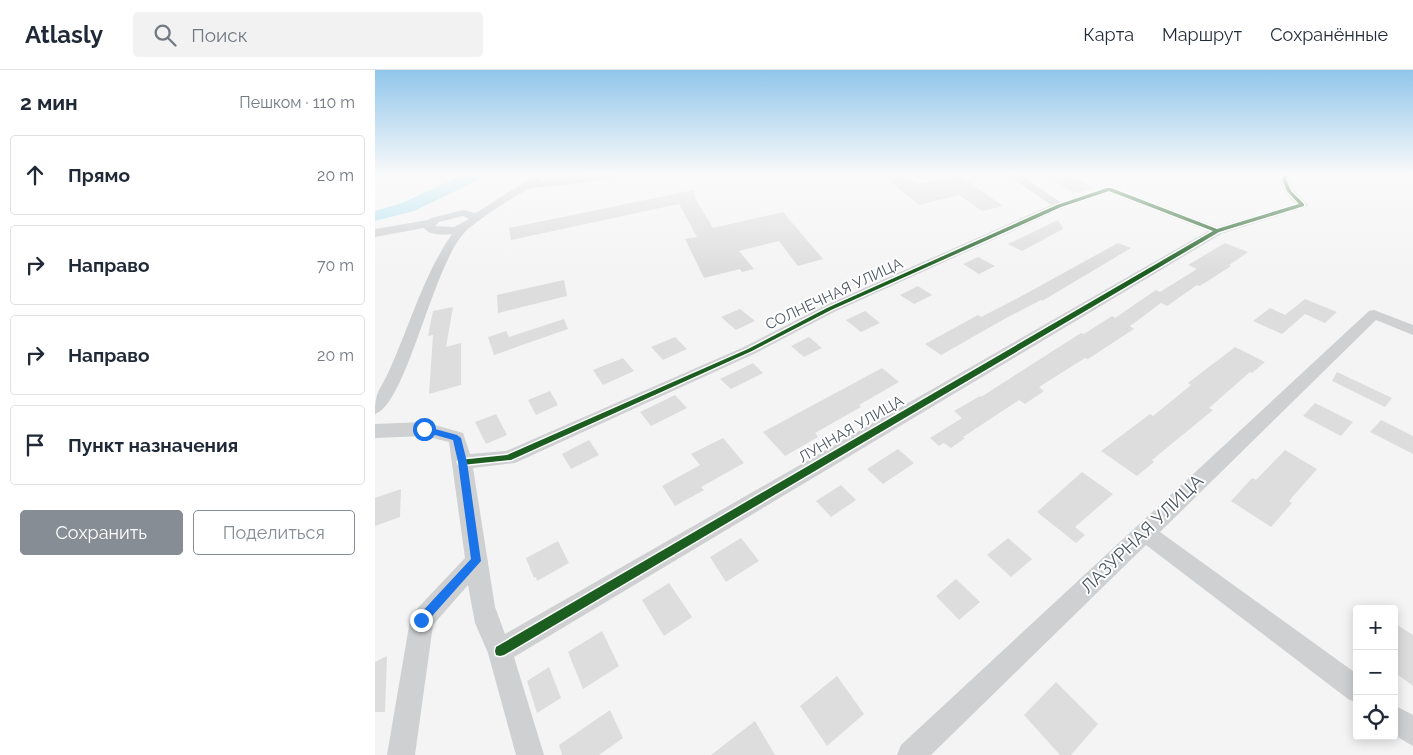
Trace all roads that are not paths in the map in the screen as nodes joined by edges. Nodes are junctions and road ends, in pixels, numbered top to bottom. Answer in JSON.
{"nodes":[{"id":1,"x":489,"y":207,"type":"edge"},
{"id":2,"x":1057,"y":207,"type":"edge"},
{"id":3,"x":1155,"y":207,"type":"edge"},
{"id":4,"x":1296,"y":207,"type":"edge"},
{"id":5,"x":467,"y":219,"type":"junction"},
{"id":6,"x":1217,"y":231,"type":"junction"},
{"id":7,"x":375,"y":233,"type":"edge"},
{"id":8,"x":1413,"y":330,"type":"edge"},
{"id":9,"x":375,"y":408,"type":"edge"},
{"id":10,"x":375,"y":431,"type":"edge"},
{"id":11,"x":463,"y":462,"type":"junction"},
{"id":12,"x":1144,"y":532,"type":"junction"},
{"id":13,"x":476,"y":561,"type":"junction"},
{"id":14,"x":500,"y":651,"type":"junction"},
{"id":15,"x":1353,"y":687,"type":"edge"},
{"id":16,"x":1398,"y":721,"type":"edge"},
{"id":17,"x":1413,"y":732,"type":"edge"},
{"id":18,"x":401,"y":755,"type":"edge"},
{"id":19,"x":530,"y":755,"type":"edge"},
{"id":20,"x":911,"y":755,"type":"edge"}],
"edges":[{"from":1,"to":5,"type":"street"},
{"from":2,"to":11,"type":"street","name":"СОЛНЕЧНАЯ УЛИЦА"},
{"from":3,"to":6,"type":"street","name":"СОЛНЕЧНАЯ УЛИЦА"},
{"from":4,"to":6,"type":"street","name":"ЛУННАЯ УЛИЦА"},
{"from":5,"to":7,"type":"street"},
{"from":5,"to":9,"type":"street"},
{"from":6,"to":14,"type":"street","name":"ЛУННАЯ УЛИЦА"},
{"from":8,"to":12,"type":"street","name":"ЛАЗУРНАЯ УЛИЦА"},
{"from":10,"to":11,"type":"street"},
{"from":11,"to":13,"type":"street"},
{"from":12,"to":15,"type":"street"},
{"from":12,"to":20,"type":"street","name":"ЛАЗУРНАЯ УЛИЦА"},
{"from":13,"to":14,"type":"street"},
{"from":13,"to":18,"type":"street"},
{"from":14,"to":19,"type":"street"},
{"from":16,"to":17,"type":"street"}]}
